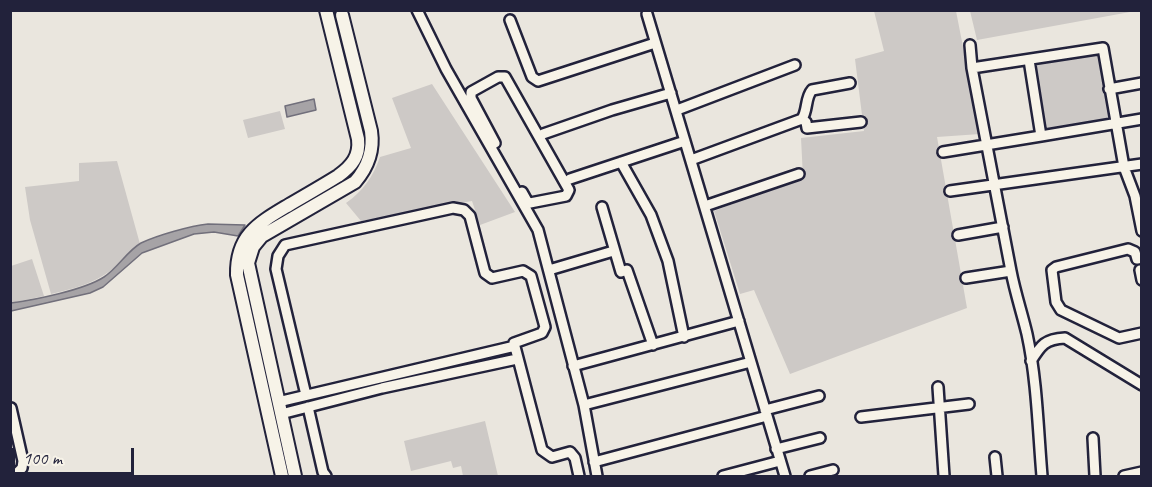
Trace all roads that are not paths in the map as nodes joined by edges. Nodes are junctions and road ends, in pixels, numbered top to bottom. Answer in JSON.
{"nodes":[{"id":1,"x":326,"y":10,"type":"edge"},
{"id":2,"x":417,"y":10,"type":"edge"},
{"id":3,"x":345,"y":13,"type":"edge"},
{"id":4,"x":646,"y":14,"type":"dead end"},
{"id":5,"x":510,"y":20,"type":"dead end"},
{"id":6,"x":655,"y":43,"type":"junction"},
{"id":7,"x":969,"y":45,"type":"dead end"},
{"id":8,"x":1029,"y":60,"type":"junction"},
{"id":9,"x":795,"y":65,"type":"dead end"},
{"id":10,"x":972,"y":68,"type":"junction"},
{"id":11,"x":850,"y":83,"type":"dead end"},
{"id":12,"x":1142,"y":83,"type":"edge"},
{"id":13,"x":1109,"y":89,"type":"junction"},
{"id":14,"x":671,"y":93,"type":"junction"},
{"id":15,"x":677,"y":110,"type":"junction"},
{"id":16,"x":802,"y":119,"type":"junction"},
{"id":17,"x":1142,"y":119,"type":"edge"},
{"id":18,"x":861,"y":122,"type":"dead end"},
{"id":19,"x":1116,"y":124,"type":"junction"},
{"id":20,"x":543,"y":134,"type":"dead end"},
{"id":21,"x":1041,"y":136,"type":"junction"},
{"id":22,"x":686,"y":141,"type":"junction"},
{"id":23,"x":492,"y":145,"type":"junction"},
{"id":24,"x":987,"y":145,"type":"junction"},
{"id":25,"x":943,"y":152,"type":"dead end"},
{"id":26,"x":691,"y":160,"type":"junction"},
{"id":27,"x":621,"y":162,"type":"junction"},
{"id":28,"x":1142,"y":164,"type":"edge"},
{"id":29,"x":1124,"y":166,"type":"junction"},
{"id":30,"x":799,"y":174,"type":"dead end"},
{"id":31,"x":338,"y":176,"type":"junction"},
{"id":32,"x":570,"y":179,"type":"dead end"},
{"id":33,"x":995,"y":186,"type":"junction"},
{"id":34,"x":347,"y":187,"type":"junction"},
{"id":35,"x":950,"y":191,"type":"dead end"},
{"id":36,"x":705,"y":206,"type":"junction"},
{"id":37,"x":602,"y":207,"type":"dead end"},
{"id":38,"x":1003,"y":227,"type":"junction"},
{"id":39,"x":1142,"y":231,"type":"edge"},
{"id":40,"x":958,"y":235,"type":"dead end"},
{"id":41,"x":610,"y":252,"type":"dead end"},
{"id":42,"x":1139,"y":259,"type":"edge"},
{"id":43,"x":549,"y":270,"type":"junction"},
{"id":44,"x":1011,"y":271,"type":"junction"},
{"id":45,"x":1141,"y":274,"type":"edge"},
{"id":46,"x":966,"y":278,"type":"dead end"},
{"id":47,"x":739,"y":321,"type":"junction"},
{"id":48,"x":1142,"y":333,"type":"edge"},
{"id":49,"x":684,"y":336,"type":"junction"},
{"id":50,"x":653,"y":345,"type":"junction"},
{"id":51,"x":515,"y":346,"type":"junction"},
{"id":52,"x":260,"y":349,"type":"junction"},
{"id":53,"x":517,"y":359,"type":"junction"},
{"id":54,"x":1031,"y":361,"type":"junction"},
{"id":55,"x":751,"y":362,"type":"junction"},
{"id":56,"x":573,"y":366,"type":"junction"},
{"id":57,"x":1142,"y":385,"type":"edge"},
{"id":58,"x":343,"y":387,"type":"junction"},
{"id":59,"x":938,"y":387,"type":"dead end"},
{"id":60,"x":306,"y":395,"type":"junction"},
{"id":61,"x":819,"y":396,"type":"dead end"},
{"id":62,"x":345,"y":398,"type":"junction"},
{"id":63,"x":969,"y":404,"type":"dead end"},
{"id":64,"x":584,"y":405,"type":"junction"},
{"id":65,"x":308,"y":407,"type":"junction"},
{"id":66,"x":11,"y":408,"type":"edge"},
{"id":67,"x":280,"y":408,"type":"junction"},
{"id":68,"x":939,"y":408,"type":"junction"},
{"id":69,"x":766,"y":413,"type":"junction"},
{"id":70,"x":861,"y":417,"type":"dead end"},
{"id":71,"x":820,"y":438,"type":"dead end"},
{"id":72,"x":1093,"y":438,"type":"dead end"},
{"id":73,"x":777,"y":449,"type":"junction"},
{"id":74,"x":995,"y":457,"type":"dead end"},
{"id":75,"x":594,"y":462,"type":"junction"},
{"id":76,"x":780,"y":462,"type":"junction"},
{"id":77,"x":832,"y":470,"type":"dead end"},
{"id":78,"x":1142,"y":472,"type":"edge"},
{"id":79,"x":14,"y":477,"type":"edge"},
{"id":80,"x":282,"y":477,"type":"edge"},
{"id":81,"x":295,"y":477,"type":"edge"},
{"id":82,"x":326,"y":477,"type":"edge"},
{"id":83,"x":579,"y":477,"type":"edge"},
{"id":84,"x":597,"y":477,"type":"edge"},
{"id":85,"x":723,"y":477,"type":"edge"},
{"id":86,"x":785,"y":477,"type":"edge"},
{"id":87,"x":810,"y":477,"type":"edge"},
{"id":88,"x":944,"y":477,"type":"edge"},
{"id":89,"x":997,"y":477,"type":"edge"},
{"id":90,"x":1042,"y":477,"type":"edge"},
{"id":91,"x":1095,"y":477,"type":"edge"},
{"id":92,"x":1124,"y":477,"type":"edge"}],
"edges":[{"from":1,"to":3,"type":"main road"},
{"from":1,"to":31,"type":"main road"},
{"from":2,"to":23,"type":"street"},
{"from":3,"to":34,"type":"main road"},
{"from":4,"to":6,"type":"street"},
{"from":5,"to":6,"type":"street"},
{"from":6,"to":14,"type":"street"},
{"from":7,"to":10,"type":"street"},
{"from":8,"to":10,"type":"street"},
{"from":8,"to":13,"type":"street"},
{"from":8,"to":21,"type":"street"},
{"from":9,"to":15,"type":"street"},
{"from":10,"to":24,"type":"street"},
{"from":11,"to":16,"type":"street"},
{"from":12,"to":13,"type":"street"},
{"from":13,"to":19,"type":"street"},
{"from":14,"to":15,"type":"street"},
{"from":14,"to":20,"type":"street"},
{"from":15,"to":22,"type":"street"},
{"from":16,"to":18,"type":"street"},
{"from":16,"to":26,"type":"street"},
{"from":17,"to":19,"type":"street"},
{"from":19,"to":21,"type":"street"},
{"from":19,"to":29,"type":"street"},
{"from":21,"to":24,"type":"street"},
{"from":22,"to":26,"type":"street"},
{"from":22,"to":27,"type":"street"},
{"from":23,"to":23,"type":"street"},
{"from":23,"to":43,"type":"street"},
{"from":24,"to":25,"type":"street"},
{"from":24,"to":33,"type":"street"},
{"from":26,"to":36,"type":"street"},
{"from":27,"to":32,"type":"street"},
{"from":27,"to":49,"type":"street"},
{"from":28,"to":29,"type":"street"},
{"from":29,"to":33,"type":"street"},
{"from":29,"to":39,"type":"street"},
{"from":30,"to":36,"type":"street"},
{"from":31,"to":34,"type":"main road"},
{"from":31,"to":52,"type":"main road"},
{"from":33,"to":35,"type":"street"},
{"from":33,"to":38,"type":"street"},
{"from":34,"to":52,"type":"main road"},
{"from":36,"to":47,"type":"street"},
{"from":37,"to":50,"type":"street"},
{"from":38,"to":40,"type":"street"},
{"from":38,"to":44,"type":"street"},
{"from":41,"to":43,"type":"street"},
{"from":42,"to":45,"type":"street"},
{"from":42,"to":48,"type":"street"},
{"from":43,"to":56,"type":"street"},
{"from":44,"to":46,"type":"street"},
{"from":44,"to":54,"type":"street"},
{"from":47,"to":49,"type":"street"},
{"from":47,"to":55,"type":"street"},
{"from":49,"to":50,"type":"street"},
{"from":50,"to":56,"type":"street"},
{"from":51,"to":53,"type":"street"},
{"from":51,"to":58,"type":"street"},
{"from":51,"to":60,"type":"street"},
{"from":52,"to":67,"type":"main road"},
{"from":52,"to":80,"type":"main road"},
{"from":53,"to":62,"type":"street"},
{"from":53,"to":83,"type":"street"},
{"from":54,"to":57,"type":"street"},
{"from":54,"to":90,"type":"street"},
{"from":55,"to":64,"type":"street"},
{"from":55,"to":69,"type":"street"},
{"from":56,"to":64,"type":"street"},
{"from":58,"to":60,"type":"street"},
{"from":58,"to":62,"type":"street"},
{"from":59,"to":68,"type":"street"},
{"from":60,"to":67,"type":"street"},
{"from":61,"to":69,"type":"street"},
{"from":62,"to":65,"type":"street"},
{"from":63,"to":68,"type":"street"},
{"from":64,"to":75,"type":"street"},
{"from":65,"to":67,"type":"street"},
{"from":65,"to":82,"type":"street"},
{"from":66,"to":79,"type":"street"},
{"from":67,"to":81,"type":"main road"},
{"from":68,"to":70,"type":"street"},
{"from":68,"to":88,"type":"street"},
{"from":69,"to":73,"type":"street"},
{"from":69,"to":75,"type":"street"},
{"from":71,"to":73,"type":"street"},
{"from":72,"to":91,"type":"street"},
{"from":73,"to":76,"type":"street"},
{"from":74,"to":89,"type":"street"},
{"from":75,"to":84,"type":"street"},
{"from":76,"to":85,"type":"street"},
{"from":76,"to":86,"type":"street"},
{"from":77,"to":87,"type":"street"},
{"from":78,"to":92,"type":"street"}]}
